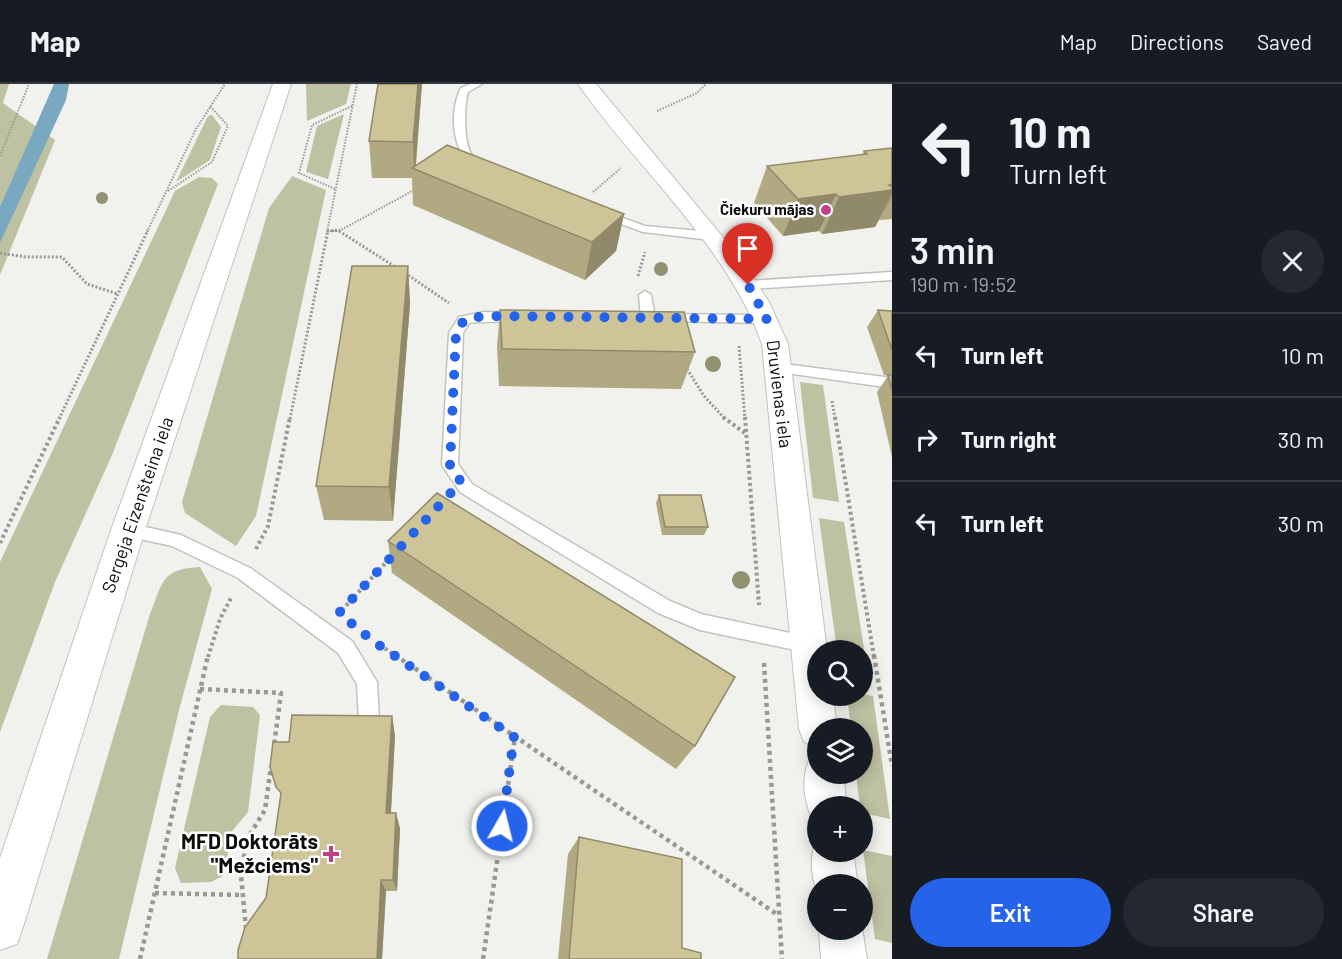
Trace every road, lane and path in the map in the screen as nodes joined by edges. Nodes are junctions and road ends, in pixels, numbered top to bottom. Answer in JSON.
{"nodes":[{"id":1,"x":29,"y":84,"type":"edge"},
{"id":2,"x":225,"y":84,"type":"edge"},
{"id":3,"x":282,"y":84,"type":"edge"},
{"id":4,"x":357,"y":84,"type":"edge"},
{"id":5,"x":477,"y":84,"type":"edge"},
{"id":6,"x":587,"y":84,"type":"edge"},
{"id":7,"x":706,"y":84,"type":"edge"},
{"id":8,"x":210,"y":106,"type":"junction"},
{"id":9,"x":353,"y":106,"type":"junction"},
{"id":10,"x":657,"y":111,"type":"dead end"},
{"id":11,"x":641,"y":151,"type":"junction"},
{"id":12,"x":0,"y":156,"type":"edge"},
{"id":13,"x":495,"y":173,"type":"edge"},
{"id":14,"x":335,"y":189,"type":"junction"},
{"id":15,"x":417,"y":189,"type":"edge"},
{"id":16,"x":167,"y":191,"type":"junction"},
{"id":17,"x":578,"y":204,"type":"joint"},
{"id":18,"x":327,"y":231,"type":"junction"},
{"id":19,"x":339,"y":231,"type":"junction"},
{"id":20,"x":711,"y":236,"type":"junction"},
{"id":21,"x":646,"y":246,"type":"dead end"},
{"id":22,"x":1,"y":253,"type":"edge"},
{"id":23,"x":892,"y":276,"type":"edge"},
{"id":24,"x":748,"y":285,"type":"junction"},
{"id":25,"x":118,"y":294,"type":"junction"},
{"id":26,"x":645,"y":295,"type":"joint"},
{"id":27,"x":540,"y":317,"type":"edge"},
{"id":28,"x":629,"y":318,"type":"edge"},
{"id":29,"x":648,"y":318,"type":"junction"},
{"id":30,"x":667,"y":318,"type":"junction"},
{"id":31,"x":767,"y":319,"type":"junction"},
{"id":32,"x":464,"y":320,"type":"junction"},
{"id":33,"x":777,"y":368,"type":"junction"},
{"id":34,"x":821,"y":373,"type":"junction"},
{"id":35,"x":892,"y":382,"type":"edge"},
{"id":36,"x":746,"y":433,"type":"dead end"},
{"id":37,"x":128,"y":530,"type":"junction"},
{"id":38,"x":0,"y":543,"type":"edge"},
{"id":39,"x":396,"y":552,"type":"edge"},
{"id":40,"x":244,"y":573,"type":"junction"},
{"id":41,"x":331,"y":607,"type":"dead end"},
{"id":42,"x":339,"y":613,"type":"junction"},
{"id":43,"x":348,"y":620,"type":"dead end"},
{"id":44,"x":808,"y":640,"type":"edge"},
{"id":45,"x":373,"y":641,"type":"dead end"},
{"id":46,"x":807,"y":645,"type":"edge"},
{"id":47,"x":200,"y":689,"type":"junction"},
{"id":48,"x":369,"y":722,"type":"edge"},
{"id":49,"x":514,"y":737,"type":"junction"},
{"id":50,"x":273,"y":751,"type":"edge"},
{"id":51,"x":272,"y":763,"type":"edge"},
{"id":52,"x":892,"y":765,"type":"edge"},
{"id":53,"x":155,"y":893,"type":"junction"},
{"id":54,"x":243,"y":895,"type":"junction"},
{"id":55,"x":779,"y":916,"type":"dead end"},
{"id":56,"x":0,"y":927,"type":"edge"},
{"id":57,"x":244,"y":940,"type":"edge"},
{"id":58,"x":842,"y":940,"type":"edge"},
{"id":59,"x":140,"y":959,"type":"edge"},
{"id":60,"x":483,"y":959,"type":"edge"},
{"id":61,"x":844,"y":959,"type":"edge"}],
"edges":[{"from":1,"to":12,"type":"path"},
{"from":2,"to":8,"type":"path"},
{"from":3,"to":37,"type":"street","name":"Sergeja Eizenšteina iela"},
{"from":4,"to":9,"type":"path"},
{"from":5,"to":13,"type":"lane"},
{"from":6,"to":11,"type":"street","name":"Druvienas iela"},
{"from":7,"to":10,"type":"path"},
{"from":8,"to":16,"type":"path"},
{"from":8,"to":16,"type":"path"},
{"from":9,"to":14,"type":"path"},
{"from":9,"to":14,"type":"path"},
{"from":11,"to":17,"type":"path"},
{"from":11,"to":20,"type":"street","name":"Druvienas iela"},
{"from":14,"to":18,"type":"path"},
{"from":15,"to":19,"type":"path"},
{"from":16,"to":25,"type":"path"},
{"from":17,"to":20,"type":"lane"},
{"from":18,"to":19,"type":"path"},
{"from":18,"to":40,"type":"path"},
{"from":19,"to":32,"type":"path"},
{"from":20,"to":24,"type":"street","name":"Druvienas iela"},
{"from":21,"to":26,"type":"path"},
{"from":22,"to":25,"type":"path"},
{"from":23,"to":24,"type":"lane"},
{"from":24,"to":31,"type":"street","name":"Druvienas iela"},
{"from":25,"to":38,"type":"path"},
{"from":26,"to":29,"type":"lane"},
{"from":27,"to":32,"type":"lane"},
{"from":28,"to":29,"type":"lane"},
{"from":29,"to":30,"type":"lane"},
{"from":30,"to":31,"type":"lane"},
{"from":30,"to":36,"type":"path"},
{"from":31,"to":33,"type":"street","name":"Druvienas iela"},
{"from":32,"to":46,"type":"lane"},
{"from":33,"to":34,"type":"lane"},
{"from":33,"to":44,"type":"street","name":"Druvienas iela"},
{"from":34,"to":35,"type":"lane"},
{"from":34,"to":52,"type":"path"},
{"from":37,"to":40,"type":"lane"},
{"from":37,"to":56,"type":"street","name":"Sergeja Eizenšteina iela"},
{"from":39,"to":42,"type":"path"},
{"from":40,"to":47,"type":"path"},
{"from":40,"to":48,"type":"lane"},
{"from":41,"to":42,"type":"path"},
{"from":42,"to":43,"type":"path"},
{"from":45,"to":49,"type":"path"},
{"from":47,"to":50,"type":"path"},
{"from":47,"to":53,"type":"path"},
{"from":49,"to":55,"type":"path"},
{"from":49,"to":60,"type":"path"},
{"from":51,"to":54,"type":"path"},
{"from":53,"to":54,"type":"path"},
{"from":53,"to":59,"type":"path"},
{"from":54,"to":57,"type":"path"},
{"from":58,"to":61,"type":"street"}]}
